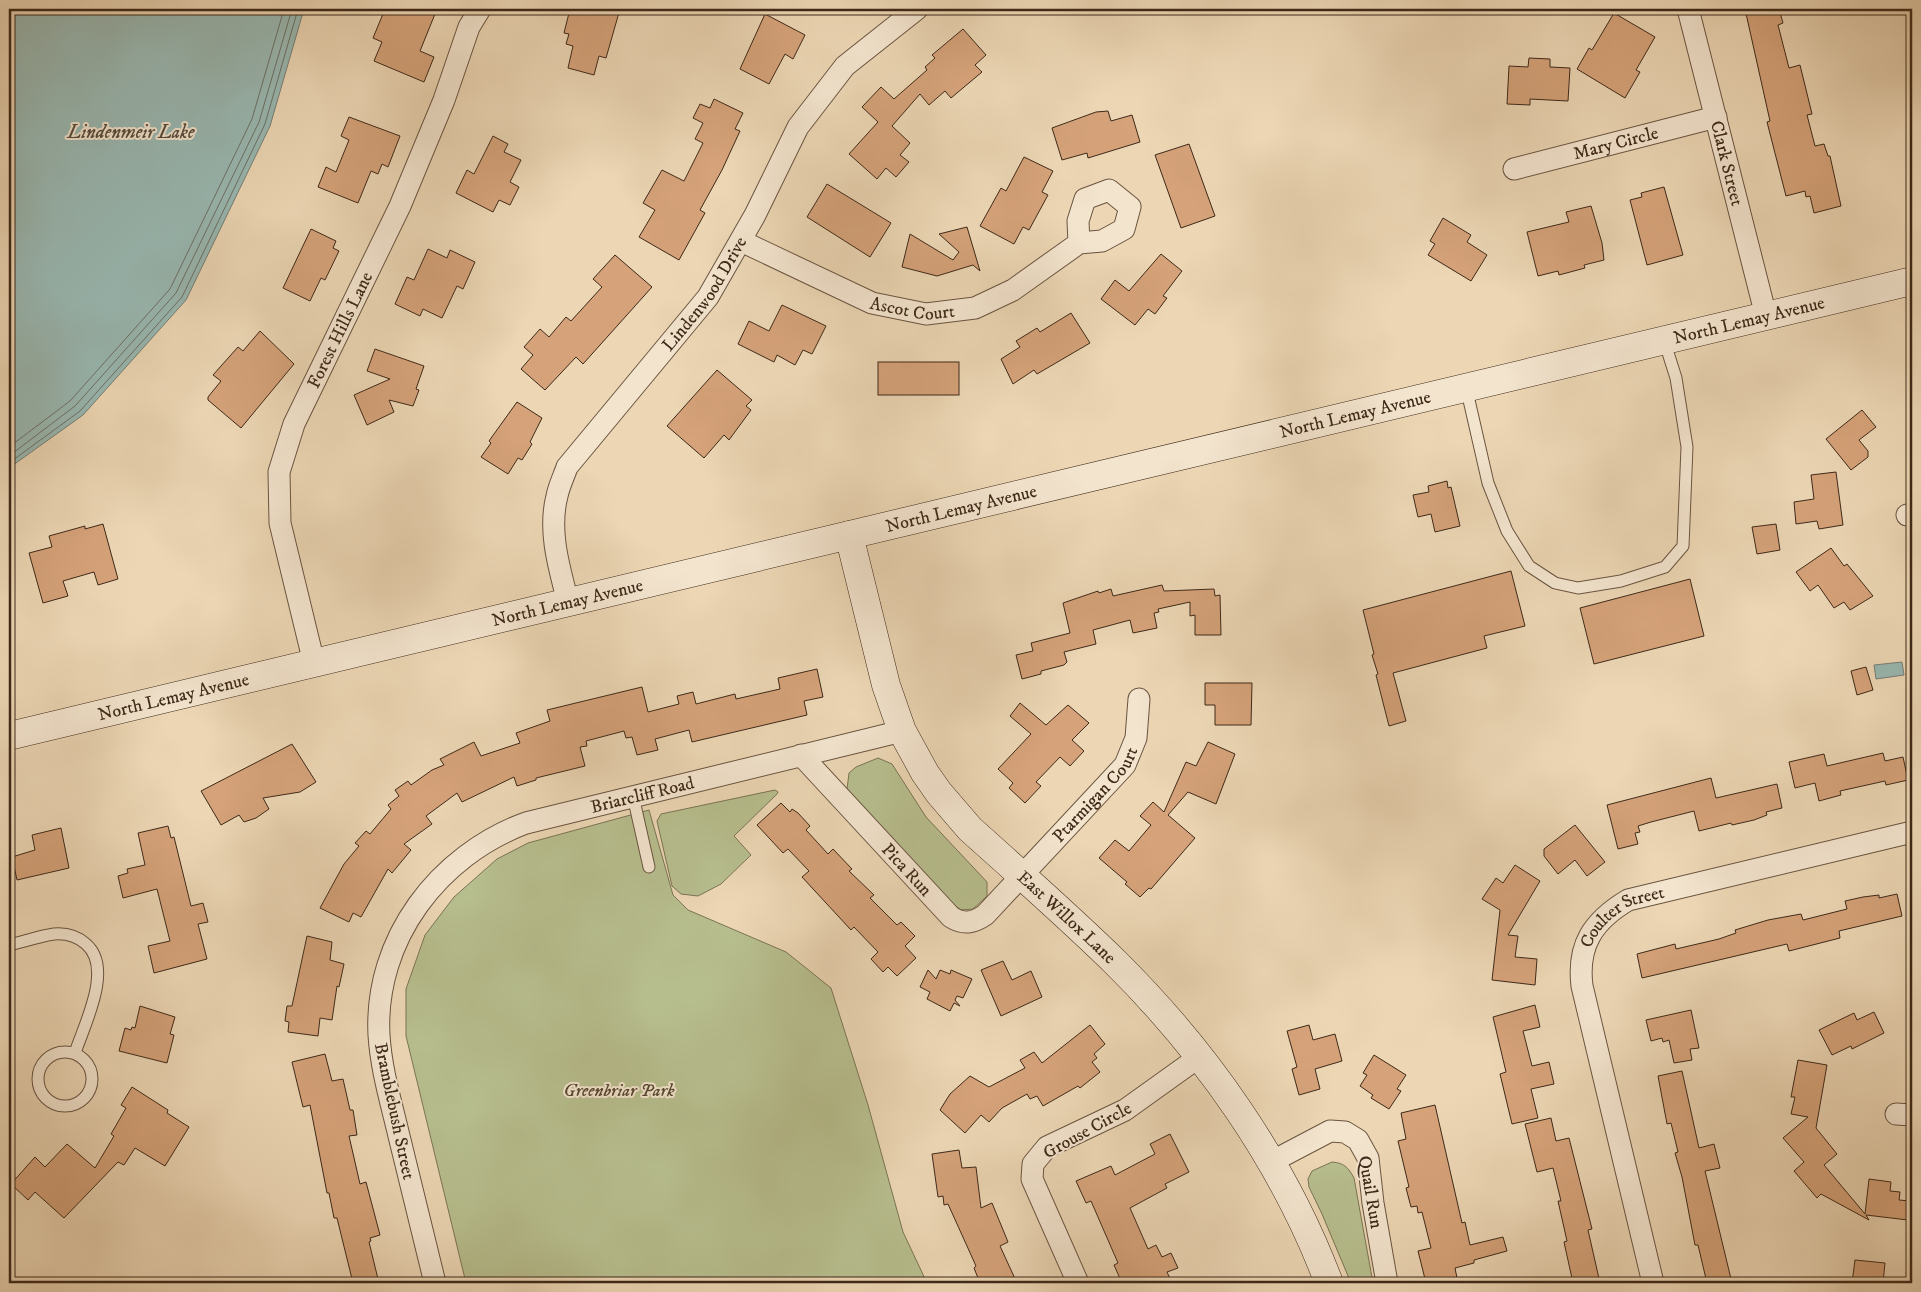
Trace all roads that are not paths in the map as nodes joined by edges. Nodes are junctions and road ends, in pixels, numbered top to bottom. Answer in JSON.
{"nodes":[{"id":1,"x":480,"y":9,"type":"edge"},
{"id":2,"x":917,"y":9,"type":"edge"},
{"id":3,"x":1688,"y":9,"type":"edge"},
{"id":4,"x":1716,"y":117,"type":"junction"},
{"id":5,"x":1514,"y":169,"type":"dead end"},
{"id":6,"x":741,"y":240,"type":"junction"},
{"id":7,"x":1080,"y":243,"type":"dead end"},
{"id":8,"x":1912,"y":281,"type":"edge"},
{"id":9,"x":1766,"y":316,"type":"junction"},
{"id":10,"x":1664,"y":340,"type":"junction"},
{"id":11,"x":1466,"y":388,"type":"junction"},
{"id":12,"x":849,"y":535,"type":"junction"},
{"id":13,"x":568,"y":602,"type":"junction"},
{"id":14,"x":314,"y":663,"type":"junction"},
{"id":15,"x":1139,"y":699,"type":"dead end"},
{"id":16,"x":902,"y":731,"type":"junction"},
{"id":17,"x":9,"y":736,"type":"edge"},
{"id":18,"x":801,"y":755,"type":"junction"},
{"id":19,"x":633,"y":796,"type":"junction"},
{"id":20,"x":1912,"y":832,"type":"edge"},
{"id":21,"x":649,"y":867,"type":"dead end"},
{"id":22,"x":1022,"y":876,"type":"junction"},
{"id":23,"x":413,"y":912,"type":"joint"},
{"id":24,"x":9,"y":945,"type":"edge"},
{"id":25,"x":74,"y":1053,"type":"junction"},
{"id":26,"x":1199,"y":1057,"type":"junction"},
{"id":27,"x":1271,"y":1162,"type":"junction"},
{"id":28,"x":435,"y":1283,"type":"edge"},
{"id":29,"x":1078,"y":1283,"type":"edge"},
{"id":30,"x":1329,"y":1283,"type":"edge"},
{"id":31,"x":1387,"y":1283,"type":"edge"},
{"id":32,"x":1653,"y":1283,"type":"edge"}],
"edges":[{"from":1,"to":14,"type":"street","name":"Forest Hills Lane"},
{"from":2,"to":6,"type":"street","name":"Lindenwood Drive"},
{"from":3,"to":4,"type":"street","name":"Clark Street"},
{"from":4,"to":5,"type":"street","name":"Mary Circle"},
{"from":4,"to":9,"type":"street","name":"Clark Street"},
{"from":6,"to":7,"type":"street","name":"Ascot Court"},
{"from":6,"to":13,"type":"street","name":"Lindenwood Drive"},
{"from":8,"to":9,"type":"main road","name":"North Lemay Avenue"},
{"from":9,"to":10,"type":"main road","name":"North Lemay Avenue"},
{"from":10,"to":11,"type":"main road","name":"North Lemay Avenue"},
{"from":10,"to":11,"type":"lane"},
{"from":11,"to":12,"type":"main road","name":"North Lemay Avenue"},
{"from":12,"to":13,"type":"main road","name":"North Lemay Avenue"},
{"from":12,"to":16,"type":"main road","name":"East Willox Lane"},
{"from":13,"to":14,"type":"main road","name":"North Lemay Avenue"},
{"from":14,"to":17,"type":"main road","name":"North Lemay Avenue"},
{"from":15,"to":22,"type":"street","name":"Ptarmigan Court"},
{"from":16,"to":18,"type":"street","name":"Briarcliff Road"},
{"from":16,"to":22,"type":"main road","name":"East Willox Lane"},
{"from":18,"to":19,"type":"street","name":"Briarcliff Road"},
{"from":18,"to":22,"type":"street","name":"Pica Run"},
{"from":19,"to":21,"type":"lane"},
{"from":19,"to":23,"type":"street","name":"Briarcliff Road"},
{"from":20,"to":32,"type":"street","name":"Coulter Street"},
{"from":22,"to":26,"type":"main road","name":"East Willox Lane"},
{"from":23,"to":28,"type":"street","name":"Bramblebush Street"},
{"from":24,"to":25,"type":"lane"},
{"from":25,"to":25,"type":"lane"},
{"from":26,"to":27,"type":"main road","name":"East Willox Lane"},
{"from":26,"to":29,"type":"street","name":"Grouse Circle"},
{"from":27,"to":30,"type":"main road","name":"East Willox Lane"},
{"from":27,"to":31,"type":"street","name":"Quail Run"}]}
